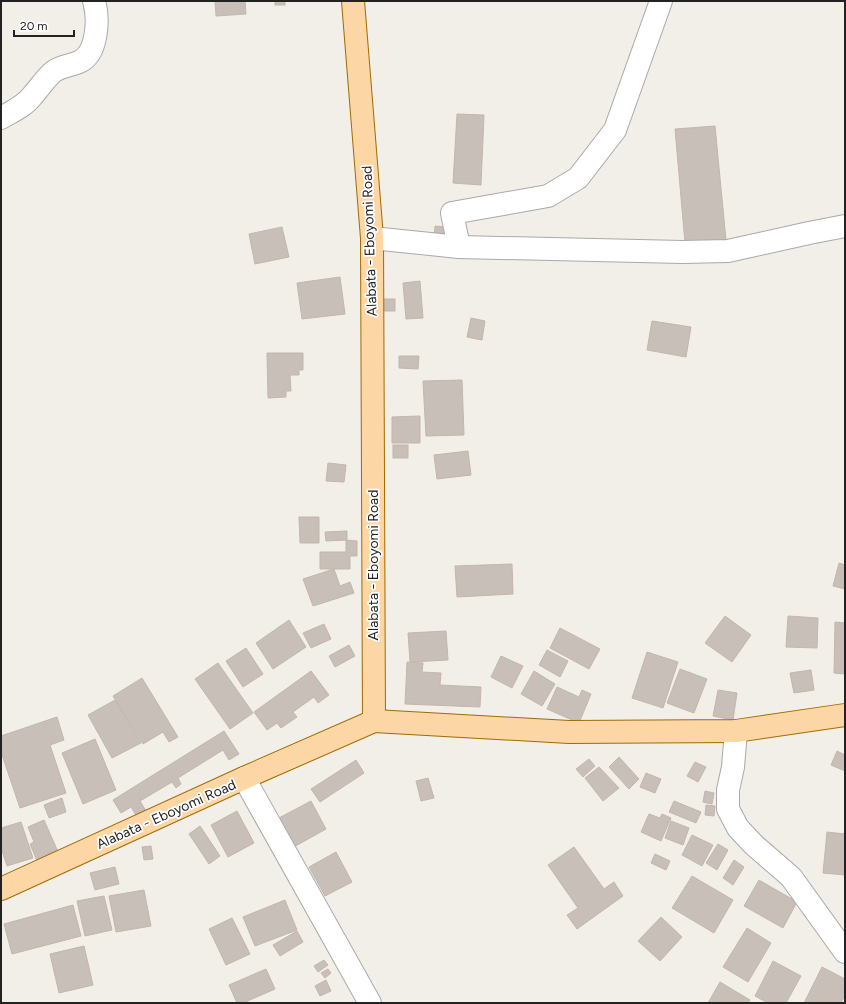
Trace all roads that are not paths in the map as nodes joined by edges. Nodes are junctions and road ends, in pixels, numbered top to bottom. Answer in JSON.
{"nodes":[{"id":1,"x":94,"y":1,"type":"edge"},
{"id":2,"x":353,"y":1,"type":"edge"},
{"id":3,"x":661,"y":1,"type":"edge"},
{"id":4,"x":1,"y":118,"type":"edge"},
{"id":5,"x":845,"y":226,"type":"edge"},
{"id":6,"x":372,"y":238,"type":"junction"},
{"id":7,"x":459,"y":246,"type":"junction"},
{"id":8,"x":845,"y":715,"type":"edge"},
{"id":9,"x":374,"y":721,"type":"junction"},
{"id":10,"x":736,"y":731,"type":"junction"},
{"id":11,"x":244,"y":778,"type":"junction"},
{"id":12,"x":1,"y":889,"type":"edge"},
{"id":13,"x":845,"y":952,"type":"edge"},
{"id":14,"x":370,"y":1003,"type":"edge"}],
"edges":[{"from":1,"to":4,"type":"street"},
{"from":2,"to":6,"type":"main road","name":"Alabata - Eboyomi Road"},
{"from":3,"to":7,"type":"street"},
{"from":5,"to":7,"type":"street"},
{"from":6,"to":7,"type":"street"},
{"from":6,"to":9,"type":"main road","name":"Alabata - Eboyomi Road"},
{"from":8,"to":10,"type":"main road"},
{"from":9,"to":10,"type":"main road"},
{"from":9,"to":11,"type":"main road","name":"Alabata - Eboyomi Road"},
{"from":10,"to":13,"type":"street"},
{"from":11,"to":12,"type":"main road","name":"Alabata - Eboyomi Road"},
{"from":11,"to":14,"type":"street"}]}
